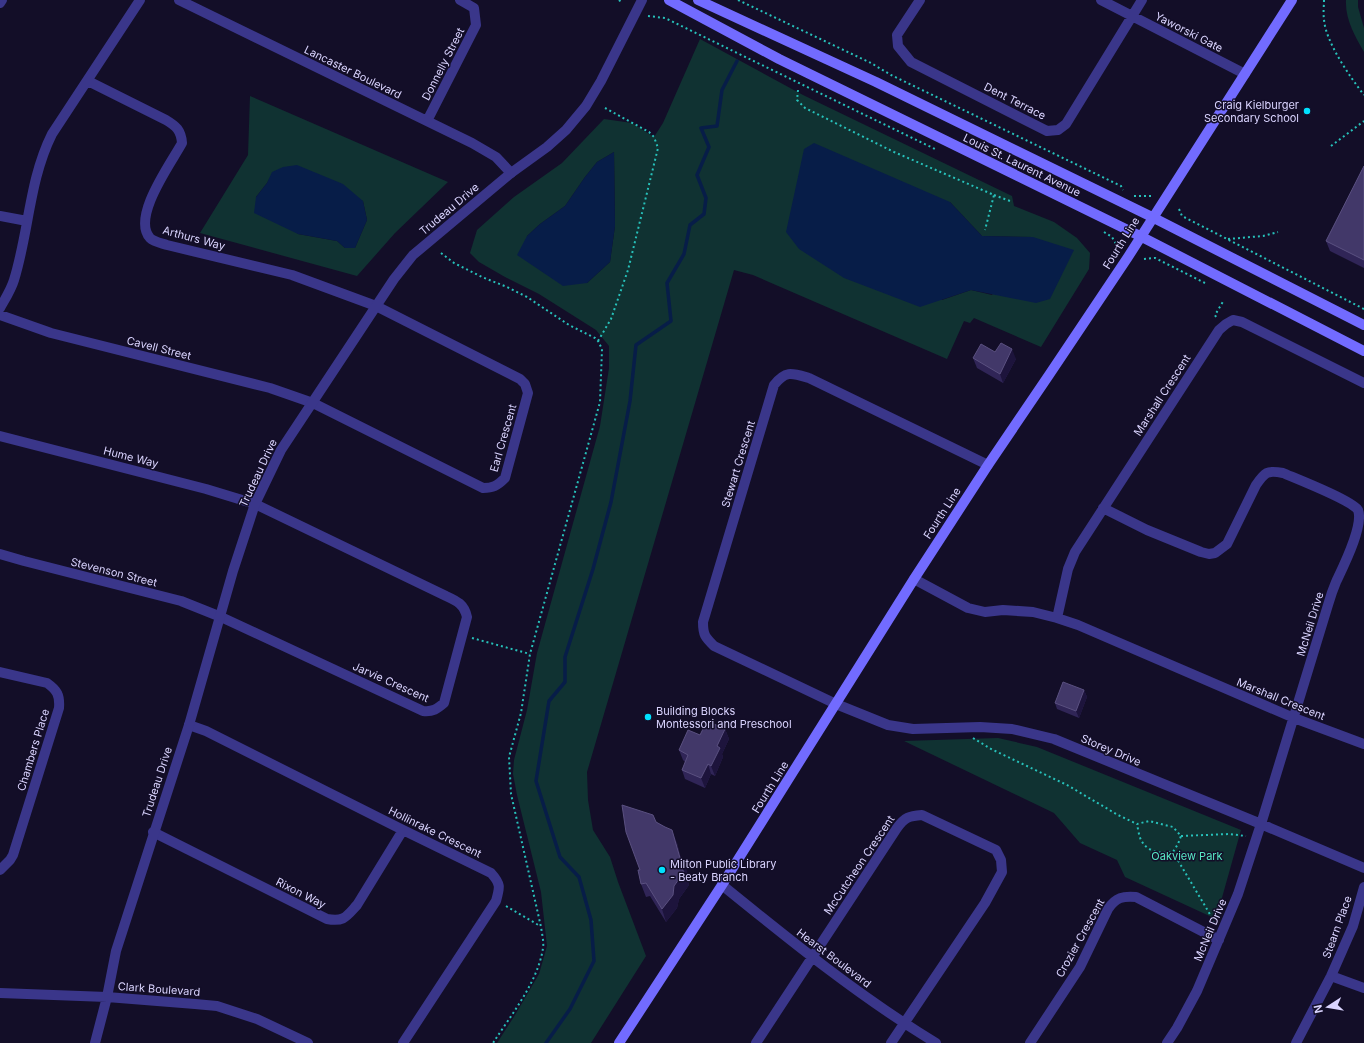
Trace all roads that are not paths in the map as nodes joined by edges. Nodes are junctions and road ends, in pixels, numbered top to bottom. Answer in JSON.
{"nodes":[{"id":1,"x":2,"y":0,"type":"edge"},
{"id":2,"x":140,"y":0,"type":"edge"},
{"id":3,"x":179,"y":0,"type":"edge"},
{"id":4,"x":460,"y":0,"type":"edge"},
{"id":5,"x":642,"y":0,"type":"edge"},
{"id":6,"x":669,"y":0,"type":"edge"},
{"id":7,"x":698,"y":0,"type":"edge"},
{"id":8,"x":920,"y":0,"type":"edge"},
{"id":9,"x":1100,"y":0,"type":"edge"},
{"id":10,"x":1142,"y":0,"type":"edge"},
{"id":11,"x":1292,"y":0,"type":"edge"},
{"id":12,"x":0,"y":3,"type":"edge"},
{"id":13,"x":1132,"y":16,"type":"junction"},
{"id":14,"x":1244,"y":74,"type":"junction"},
{"id":15,"x":88,"y":81,"type":"junction"},
{"id":16,"x":427,"y":121,"type":"junction"},
{"id":17,"x":511,"y":173,"type":"junction"},
{"id":18,"x":0,"y":216,"type":"edge"},
{"id":19,"x":1152,"y":217,"type":"junction"},
{"id":20,"x":27,"y":221,"type":"junction"},
{"id":21,"x":1140,"y":236,"type":"junction"},
{"id":22,"x":376,"y":306,"type":"junction"},
{"id":23,"x":0,"y":308,"type":"edge"},
{"id":24,"x":0,"y":315,"type":"edge"},
{"id":25,"x":1364,"y":325,"type":"edge"},
{"id":26,"x":1364,"y":351,"type":"edge"},
{"id":27,"x":1364,"y":383,"type":"edge"},
{"id":28,"x":313,"y":403,"type":"junction"},
{"id":29,"x":0,"y":436,"type":"edge"},
{"id":30,"x":988,"y":465,"type":"junction"},
{"id":31,"x":255,"y":504,"type":"junction"},
{"id":32,"x":1103,"y":508,"type":"junction"},
{"id":33,"x":0,"y":554,"type":"edge"},
{"id":34,"x":914,"y":579,"type":"junction"},
{"id":35,"x":221,"y":618,"type":"junction"},
{"id":36,"x":1057,"y":618,"type":"junction"},
{"id":37,"x":0,"y":672,"type":"edge"},
{"id":38,"x":836,"y":704,"type":"junction"},
{"id":39,"x":1294,"y":718,"type":"junction"},
{"id":40,"x":189,"y":725,"type":"junction"},
{"id":41,"x":1364,"y":744,"type":"edge"},
{"id":42,"x":1261,"y":824,"type":"junction"},
{"id":43,"x":403,"y":830,"type":"junction"},
{"id":44,"x":153,"y":832,"type":"junction"},
{"id":45,"x":1364,"y":868,"type":"edge"},
{"id":46,"x":0,"y":870,"type":"edge"},
{"id":47,"x":722,"y":885,"type":"junction"},
{"id":48,"x":1364,"y":887,"type":"edge"},
{"id":49,"x":1219,"y":940,"type":"junction"},
{"id":50,"x":813,"y":958,"type":"junction"},
{"id":51,"x":1331,"y":976,"type":"junction"},
{"id":52,"x":1364,"y":988,"type":"edge"},
{"id":53,"x":0,"y":993,"type":"edge"},
{"id":54,"x":107,"y":997,"type":"junction"},
{"id":55,"x":904,"y":1023,"type":"junction"},
{"id":56,"x":95,"y":1043,"type":"edge"},
{"id":57,"x":308,"y":1043,"type":"edge"},
{"id":58,"x":403,"y":1043,"type":"edge"},
{"id":59,"x":619,"y":1043,"type":"edge"},
{"id":60,"x":756,"y":1043,"type":"edge"},
{"id":61,"x":891,"y":1043,"type":"edge"},
{"id":62,"x":936,"y":1043,"type":"edge"},
{"id":63,"x":1030,"y":1043,"type":"edge"},
{"id":64,"x":1167,"y":1043,"type":"edge"},
{"id":65,"x":1296,"y":1043,"type":"edge"}],
"edges":[{"from":1,"to":12,"type":"street"},
{"from":2,"to":15,"type":"street"},
{"from":3,"to":16,"type":"street","name":"Lancaster Boulevard"},
{"from":4,"to":16,"type":"street","name":"Donnelly Street"},
{"from":5,"to":17,"type":"street","name":"Trudeau Drive"},
{"from":6,"to":21,"type":"main road","name":"Louis St. Laurent Avenue"},
{"from":7,"to":19,"type":"main road","name":"Louis St. Laurent Avenue"},
{"from":8,"to":13,"type":"street","name":"Dent Terrace"},
{"from":9,"to":13,"type":"street","name":"Yaworski Gate"},
{"from":10,"to":13,"type":"street","name":"Dent Terrace"},
{"from":11,"to":14,"type":"main road","name":"Fourth Line"},
{"from":13,"to":14,"type":"street","name":"Yaworski Gate"},
{"from":14,"to":19,"type":"main road","name":"Fourth Line"},
{"from":15,"to":20,"type":"street"},
{"from":15,"to":22,"type":"street","name":"Arthurs Way"},
{"from":16,"to":17,"type":"street","name":"Lancaster Boulevard"},
{"from":17,"to":22,"type":"street","name":"Trudeau Drive"},
{"from":18,"to":20,"type":"street"},
{"from":19,"to":21,"type":"main road","name":"Fourth Line"},
{"from":19,"to":25,"type":"main road","name":"Louis St. Laurent Avenue"},
{"from":20,"to":23,"type":"street"},
{"from":21,"to":26,"type":"main road","name":"Louis St. Laurent Avenue"},
{"from":21,"to":30,"type":"main road","name":"Fourth Line"},
{"from":22,"to":28,"type":"street","name":"Trudeau Drive"},
{"from":22,"to":28,"type":"street","name":"Earl Crescent"},
{"from":24,"to":28,"type":"street","name":"Cavell Street"},
{"from":27,"to":32,"type":"street","name":"Marshall Crescent"},
{"from":28,"to":31,"type":"street","name":"Trudeau Drive"},
{"from":29,"to":31,"type":"street","name":"Hume Way"},
{"from":30,"to":34,"type":"main road","name":"Fourth Line"},
{"from":30,"to":38,"type":"street","name":"Stewart Crescent"},
{"from":31,"to":35,"type":"street","name":"Trudeau Drive"},
{"from":31,"to":35,"type":"street","name":"Jarvie Crescent"},
{"from":32,"to":36,"type":"street","name":"Marshall Crescent"},
{"from":32,"to":39,"type":"street","name":"McNeil Drive"},
{"from":33,"to":35,"type":"street","name":"Stevenson Street"},
{"from":34,"to":36,"type":"street","name":"Marshall Crescent"},
{"from":34,"to":38,"type":"main road","name":"Fourth Line"},
{"from":35,"to":40,"type":"street","name":"Trudeau Drive"},
{"from":36,"to":39,"type":"street","name":"Marshall Crescent"},
{"from":37,"to":46,"type":"street","name":"Chambers Place"},
{"from":38,"to":42,"type":"street","name":"Storey Drive"},
{"from":38,"to":47,"type":"main road","name":"Fourth Line"},
{"from":39,"to":41,"type":"street","name":"Marshall Crescent"},
{"from":39,"to":42,"type":"street","name":"McNeil Drive"},
{"from":40,"to":43,"type":"street","name":"Hollinrake Crescent"},
{"from":40,"to":44,"type":"street","name":"Trudeau Drive"},
{"from":42,"to":45,"type":"street","name":"Storey Drive"},
{"from":42,"to":49,"type":"street","name":"McNeil Drive"},
{"from":43,"to":44,"type":"street","name":"Rixon Way"},
{"from":43,"to":58,"type":"street","name":"Hollinrake Crescent"},
{"from":44,"to":54,"type":"street","name":"Trudeau Drive"},
{"from":47,"to":50,"type":"street","name":"Hearst Boulevard"},
{"from":47,"to":59,"type":"main road","name":"Fourth Line"},
{"from":48,"to":51,"type":"street","name":"Stearn Place"},
{"from":49,"to":63,"type":"street","name":"Crozier Crescent"},
{"from":49,"to":64,"type":"street","name":"McNeil Drive"},
{"from":50,"to":55,"type":"street","name":"Hearst Boulevard"},
{"from":50,"to":55,"type":"street","name":"McCutcheon Crescent"},
{"from":50,"to":60,"type":"street","name":"McCutcheon Crescent"},
{"from":51,"to":52,"type":"street","name":"Stearn Place"},
{"from":51,"to":65,"type":"street","name":"Stearn Place"},
{"from":53,"to":54,"type":"street","name":"Clark Boulevard"},
{"from":54,"to":56,"type":"street","name":"Trudeau Drive"},
{"from":54,"to":57,"type":"street","name":"Clark Boulevard"},
{"from":55,"to":61,"type":"street","name":"McCutcheon Crescent"},
{"from":55,"to":62,"type":"street","name":"Hearst Boulevard"}]}
